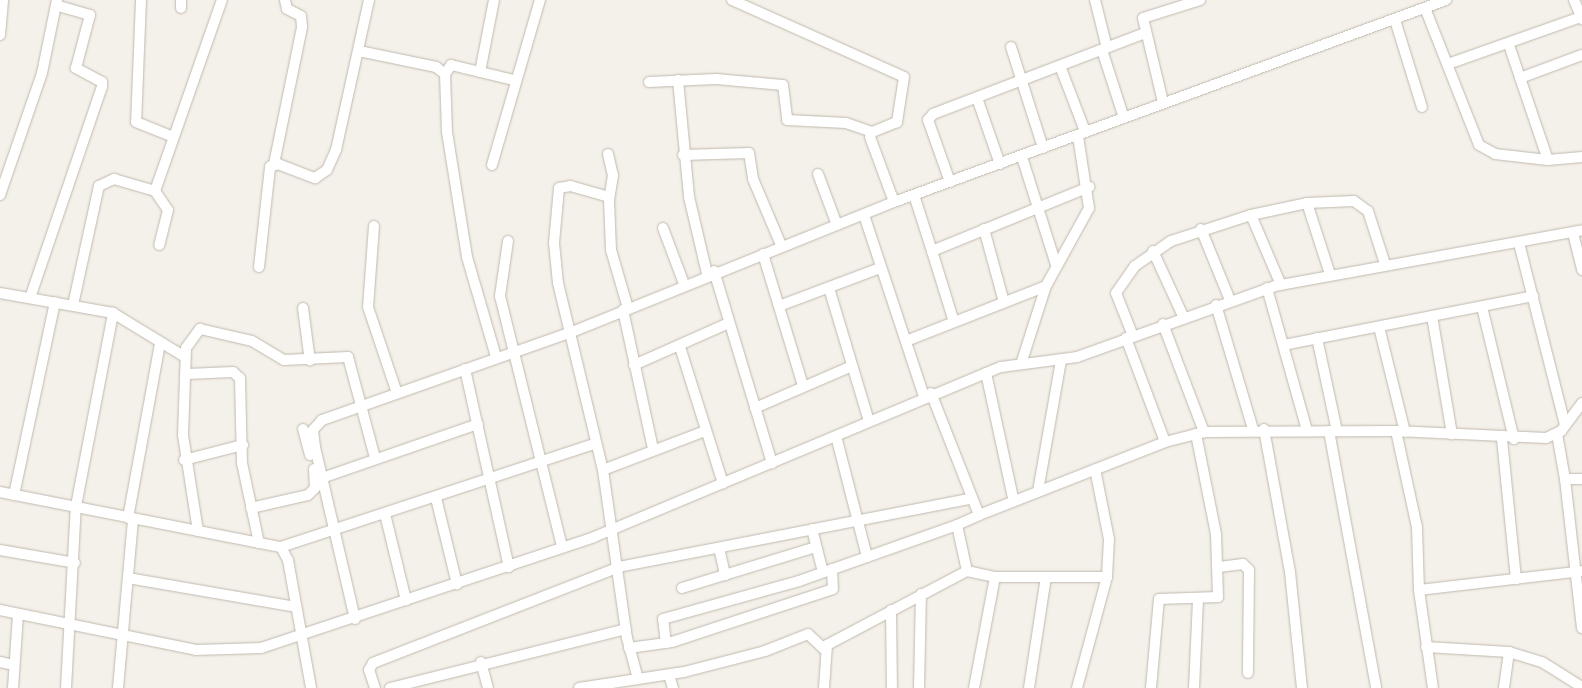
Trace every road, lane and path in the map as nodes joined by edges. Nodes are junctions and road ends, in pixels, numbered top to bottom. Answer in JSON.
{"nodes":[{"id":1,"x":3,"y":0,"type":"edge"},
{"id":2,"x":141,"y":0,"type":"edge"},
{"id":3,"x":222,"y":0,"type":"edge"},
{"id":4,"x":285,"y":0,"type":"edge"},
{"id":5,"x":370,"y":0,"type":"edge"},
{"id":6,"x":494,"y":0,"type":"edge"},
{"id":7,"x":540,"y":0,"type":"edge"},
{"id":8,"x":732,"y":0,"type":"edge"},
{"id":9,"x":1095,"y":0,"type":"edge"},
{"id":10,"x":1200,"y":0,"type":"edge"},
{"id":11,"x":1446,"y":0,"type":"edge"},
{"id":12,"x":1574,"y":0,"type":"edge"},
{"id":13,"x":57,"y":3,"type":"edge"},
{"id":14,"x":1425,"y":8,"type":"junction"},
{"id":15,"x":1582,"y":18,"type":"edge"},
{"id":16,"x":1395,"y":20,"type":"junction"},
{"id":17,"x":1144,"y":33,"type":"junction"},
{"id":18,"x":0,"y":35,"type":"edge"},
{"id":19,"x":1509,"y":45,"type":"junction"},
{"id":20,"x":1011,"y":47,"type":"dead end"},
{"id":21,"x":1104,"y":49,"type":"junction"},
{"id":22,"x":359,"y":51,"type":"junction"},
{"id":23,"x":1582,"y":55,"type":"edge"},
{"id":24,"x":1448,"y":64,"type":"junction"},
{"id":25,"x":1060,"y":66,"type":"junction"},
{"id":26,"x":480,"y":72,"type":"junction"},
{"id":27,"x":445,"y":74,"type":"junction"},
{"id":28,"x":1520,"y":78,"type":"junction"},
{"id":29,"x":514,"y":80,"type":"junction"},
{"id":30,"x":678,"y":80,"type":"junction"},
{"id":31,"x":1023,"y":80,"type":"junction"},
{"id":32,"x":649,"y":82,"type":"dead end"},
{"id":33,"x":977,"y":98,"type":"junction"},
{"id":34,"x":1163,"y":102,"type":"junction"},
{"id":35,"x":1422,"y":107,"type":"dead end"},
{"id":36,"x":1124,"y":118,"type":"junction"},
{"id":37,"x":872,"y":132,"type":"junction"},
{"id":38,"x":1081,"y":134,"type":"junction"},
{"id":39,"x":173,"y":137,"type":"junction"},
{"id":40,"x":1044,"y":148,"type":"junction"},
{"id":41,"x":608,"y":154,"type":"dead end"},
{"id":42,"x":683,"y":155,"type":"junction"},
{"id":43,"x":1022,"y":157,"type":"junction"},
{"id":44,"x":1582,"y":157,"type":"edge"},
{"id":45,"x":1548,"y":160,"type":"junction"},
{"id":46,"x":274,"y":164,"type":"junction"},
{"id":47,"x":1000,"y":164,"type":"junction"},
{"id":48,"x":492,"y":165,"type":"dead end"},
{"id":49,"x":818,"y":174,"type":"dead end"},
{"id":50,"x":950,"y":182,"type":"junction"},
{"id":51,"x":1088,"y":187,"type":"junction"},
{"id":52,"x":155,"y":191,"type":"junction"},
{"id":53,"x":0,"y":195,"type":"edge"},
{"id":54,"x":914,"y":195,"type":"junction"},
{"id":55,"x":609,"y":197,"type":"junction"},
{"id":56,"x":894,"y":202,"type":"junction"},
{"id":57,"x":1307,"y":203,"type":"junction"},
{"id":58,"x":1034,"y":207,"type":"junction"},
{"id":59,"x":864,"y":215,"type":"junction"},
{"id":60,"x":1251,"y":215,"type":"junction"},
{"id":61,"x":837,"y":225,"type":"junction"},
{"id":62,"x":374,"y":226,"type":"dead end"},
{"id":63,"x":663,"y":228,"type":"dead end"},
{"id":64,"x":984,"y":229,"type":"junction"},
{"id":65,"x":1201,"y":230,"type":"junction"},
{"id":66,"x":1577,"y":231,"type":"edge"},
{"id":67,"x":508,"y":241,"type":"dead end"},
{"id":68,"x":1519,"y":243,"type":"junction"},
{"id":69,"x":159,"y":245,"type":"dead end"},
{"id":70,"x":781,"y":245,"type":"junction"},
{"id":71,"x":932,"y":251,"type":"junction"},
{"id":72,"x":1153,"y":251,"type":"junction"},
{"id":73,"x":763,"y":254,"type":"junction"},
{"id":74,"x":1385,"y":264,"type":"junction"},
{"id":75,"x":1056,"y":265,"type":"junction"},
{"id":76,"x":259,"y":267,"type":"dead end"},
{"id":77,"x":880,"y":268,"type":"junction"},
{"id":78,"x":1582,"y":270,"type":"edge"},
{"id":79,"x":711,"y":272,"type":"junction"},
{"id":80,"x":1330,"y":274,"type":"junction"},
{"id":81,"x":684,"y":284,"type":"junction"},
{"id":82,"x":1281,"y":285,"type":"junction"},
{"id":83,"x":1046,"y":286,"type":"junction"},
{"id":84,"x":829,"y":288,"type":"junction"},
{"id":85,"x":1267,"y":288,"type":"junction"},
{"id":86,"x":0,"y":293,"type":"edge"},
{"id":87,"x":1534,"y":296,"type":"junction"},
{"id":88,"x":30,"y":298,"type":"junction"},
{"id":89,"x":1230,"y":300,"type":"junction"},
{"id":90,"x":55,"y":302,"type":"junction"},
{"id":91,"x":1004,"y":302,"type":"junction"},
{"id":92,"x":73,"y":305,"type":"junction"},
{"id":93,"x":1216,"y":305,"type":"junction"},
{"id":94,"x":779,"y":306,"type":"junction"},
{"id":95,"x":1482,"y":307,"type":"junction"},
{"id":96,"x":303,"y":308,"type":"dead end"},
{"id":97,"x":626,"y":309,"type":"junction"},
{"id":98,"x":113,"y":313,"type":"junction"},
{"id":99,"x":1183,"y":316,"type":"junction"},
{"id":100,"x":1432,"y":316,"type":"junction"},
{"id":101,"x":954,"y":322,"type":"junction"},
{"id":102,"x":729,"y":323,"type":"junction"},
{"id":103,"x":1163,"y":324,"type":"junction"},
{"id":104,"x":1379,"y":327,"type":"junction"},
{"id":105,"x":572,"y":332,"type":"junction"},
{"id":106,"x":1129,"y":337,"type":"junction"},
{"id":107,"x":1317,"y":338,"type":"junction"},
{"id":108,"x":906,"y":341,"type":"junction"},
{"id":109,"x":160,"y":344,"type":"junction"},
{"id":110,"x":1284,"y":346,"type":"junction"},
{"id":111,"x":680,"y":347,"type":"junction"},
{"id":112,"x":517,"y":350,"type":"junction"},
{"id":113,"x":185,"y":357,"type":"junction"},
{"id":114,"x":496,"y":358,"type":"junction"},
{"id":115,"x":310,"y":361,"type":"junction"},
{"id":116,"x":1022,"y":361,"type":"junction"},
{"id":117,"x":1061,"y":361,"type":"junction"},
{"id":118,"x":634,"y":365,"type":"junction"},
{"id":119,"x":852,"y":366,"type":"junction"},
{"id":120,"x":465,"y":369,"type":"junction"},
{"id":121,"x":986,"y":373,"type":"junction"},
{"id":122,"x":187,"y":374,"type":"junction"},
{"id":123,"x":803,"y":386,"type":"junction"},
{"id":124,"x":397,"y":393,"type":"junction"},
{"id":125,"x":928,"y":394,"type":"junction"},
{"id":126,"x":1582,"y":403,"type":"edge"},
{"id":127,"x":361,"y":406,"type":"junction"},
{"id":128,"x":755,"y":408,"type":"junction"},
{"id":129,"x":869,"y":421,"type":"junction"},
{"id":130,"x":478,"y":424,"type":"junction"},
{"id":131,"x":1565,"y":425,"type":"junction"},
{"id":132,"x":303,"y":429,"type":"dead end"},
{"id":133,"x":1258,"y":429,"type":"junction"},
{"id":134,"x":1307,"y":430,"type":"junction"},
{"id":135,"x":705,"y":431,"type":"junction"},
{"id":136,"x":1333,"y":431,"type":"junction"},
{"id":137,"x":1400,"y":431,"type":"junction"},
{"id":138,"x":1200,"y":433,"type":"junction"},
{"id":139,"x":1452,"y":434,"type":"junction"},
{"id":140,"x":1558,"y":434,"type":"junction"},
{"id":141,"x":836,"y":436,"type":"junction"},
{"id":142,"x":1502,"y":439,"type":"junction"},
{"id":143,"x":1514,"y":439,"type":"junction"},
{"id":144,"x":1165,"y":442,"type":"junction"},
{"id":145,"x":596,"y":444,"type":"junction"},
{"id":146,"x":243,"y":445,"type":"junction"},
{"id":147,"x":654,"y":449,"type":"junction"},
{"id":148,"x":375,"y":458,"type":"junction"},
{"id":149,"x":543,"y":459,"type":"junction"},
{"id":150,"x":184,"y":460,"type":"junction"},
{"id":151,"x":772,"y":463,"type":"junction"},
{"id":152,"x":1095,"y":469,"type":"junction"},
{"id":153,"x":603,"y":470,"type":"junction"},
{"id":154,"x":490,"y":477,"type":"junction"},
{"id":155,"x":322,"y":478,"type":"junction"},
{"id":156,"x":1565,"y":479,"type":"junction"},
{"id":157,"x":1582,"y":479,"type":"edge"},
{"id":158,"x":723,"y":483,"type":"junction"},
{"id":159,"x":1038,"y":491,"type":"junction"},
{"id":160,"x":0,"y":492,"type":"edge"},
{"id":161,"x":14,"y":495,"type":"junction"},
{"id":162,"x":436,"y":498,"type":"junction"},
{"id":163,"x":1013,"y":498,"type":"junction"},
{"id":164,"x":970,"y":499,"type":"junction"},
{"id":165,"x":76,"y":506,"type":"junction"},
{"id":166,"x":251,"y":508,"type":"junction"},
{"id":167,"x":385,"y":514,"type":"junction"},
{"id":168,"x":858,"y":515,"type":"junction"},
{"id":169,"x":979,"y":515,"type":"junction"},
{"id":170,"x":131,"y":519,"type":"junction"},
{"id":171,"x":957,"y":525,"type":"junction"},
{"id":172,"x":614,"y":529,"type":"junction"},
{"id":173,"x":812,"y":529,"type":"junction"},
{"id":174,"x":336,"y":530,"type":"junction"},
{"id":175,"x":198,"y":531,"type":"junction"},
{"id":176,"x":259,"y":543,"type":"junction"},
{"id":177,"x":282,"y":547,"type":"junction"},
{"id":178,"x":562,"y":547,"type":"junction"},
{"id":179,"x":816,"y":547,"type":"junction"},
{"id":180,"x":719,"y":548,"type":"junction"},
{"id":181,"x":0,"y":550,"type":"edge"},
{"id":182,"x":867,"y":557,"type":"junction"},
{"id":183,"x":75,"y":563,"type":"junction"},
{"id":184,"x":509,"y":567,"type":"junction"},
{"id":185,"x":619,"y":567,"type":"junction"},
{"id":186,"x":1219,"y":567,"type":"junction"},
{"id":187,"x":827,"y":571,"type":"junction"},
{"id":188,"x":967,"y":571,"type":"junction"},
{"id":189,"x":1578,"y":571,"type":"edge"},
{"id":190,"x":725,"y":575,"type":"junction"},
{"id":191,"x":995,"y":577,"type":"junction"},
{"id":192,"x":1107,"y":577,"type":"junction"},
{"id":193,"x":128,"y":578,"type":"junction"},
{"id":194,"x":1046,"y":578,"type":"junction"},
{"id":195,"x":1516,"y":579,"type":"junction"},
{"id":196,"x":456,"y":584,"type":"junction"},
{"id":197,"x":682,"y":588,"type":"dead end"},
{"id":198,"x":1420,"y":590,"type":"junction"},
{"id":199,"x":921,"y":594,"type":"junction"},
{"id":200,"x":1198,"y":599,"type":"junction"},
{"id":201,"x":406,"y":600,"type":"junction"},
{"id":202,"x":296,"y":607,"type":"junction"},
{"id":203,"x":0,"y":610,"type":"edge"},
{"id":204,"x":891,"y":610,"type":"junction"},
{"id":205,"x":18,"y":614,"type":"junction"},
{"id":206,"x":355,"y":619,"type":"junction"},
{"id":207,"x":68,"y":623,"type":"junction"},
{"id":208,"x":1582,"y":628,"type":"edge"},
{"id":209,"x":626,"y":629,"type":"junction"},
{"id":210,"x":121,"y":634,"type":"junction"},
{"id":211,"x":303,"y":637,"type":"junction"},
{"id":212,"x":666,"y":643,"type":"junction"},
{"id":213,"x":1426,"y":647,"type":"junction"},
{"id":214,"x":630,"y":648,"type":"junction"},
{"id":215,"x":824,"y":650,"type":"junction"},
{"id":216,"x":1509,"y":652,"type":"junction"},
{"id":217,"x":0,"y":662,"type":"edge"},
{"id":218,"x":481,"y":662,"type":"junction"},
{"id":219,"x":14,"y":665,"type":"junction"},
{"id":220,"x":1248,"y":673,"type":"dead end"},
{"id":221,"x":669,"y":675,"type":"junction"},
{"id":222,"x":638,"y":679,"type":"junction"},
{"id":223,"x":417,"y":684,"type":"edge"},
{"id":224,"x":608,"y":686,"type":"edge"},
{"id":225,"x":1582,"y":687,"type":"edge"},
{"id":226,"x":13,"y":688,"type":"edge"},
{"id":227,"x":66,"y":688,"type":"edge"},
{"id":228,"x":118,"y":688,"type":"edge"},
{"id":229,"x":311,"y":688,"type":"edge"},
{"id":230,"x":375,"y":688,"type":"edge"},
{"id":231,"x":390,"y":688,"type":"edge"},
{"id":232,"x":488,"y":688,"type":"edge"},
{"id":233,"x":579,"y":688,"type":"edge"},
{"id":234,"x":673,"y":688,"type":"edge"},
{"id":235,"x":824,"y":688,"type":"edge"},
{"id":236,"x":892,"y":688,"type":"edge"},
{"id":237,"x":919,"y":688,"type":"edge"},
{"id":238,"x":974,"y":688,"type":"edge"},
{"id":239,"x":1029,"y":688,"type":"edge"},
{"id":240,"x":1077,"y":688,"type":"edge"},
{"id":241,"x":1151,"y":688,"type":"edge"},
{"id":242,"x":1194,"y":688,"type":"edge"},
{"id":243,"x":1302,"y":688,"type":"edge"},
{"id":244,"x":1376,"y":688,"type":"edge"},
{"id":245,"x":1433,"y":688,"type":"edge"},
{"id":246,"x":1504,"y":688,"type":"edge"}],
"edges":[{"from":1,"to":18,"type":"street"},
{"from":2,"to":39,"type":"street"},
{"from":3,"to":39,"type":"street"},
{"from":4,"to":46,"type":"street"},
{"from":5,"to":22,"type":"street"},
{"from":6,"to":26,"type":"street"},
{"from":7,"to":29,"type":"street"},
{"from":8,"to":37,"type":"street"},
{"from":9,"to":21,"type":"street"},
{"from":10,"to":17,"type":"street"},
{"from":11,"to":14,"type":"street"},
{"from":12,"to":15,"type":"street"},
{"from":13,"to":53,"type":"street"},
{"from":13,"to":88,"type":"street"},
{"from":14,"to":16,"type":"street"},
{"from":14,"to":24,"type":"street"},
{"from":15,"to":19,"type":"street"},
{"from":16,"to":34,"type":"street"},
{"from":16,"to":35,"type":"street"},
{"from":17,"to":21,"type":"street"},
{"from":17,"to":34,"type":"street"},
{"from":19,"to":24,"type":"street"},
{"from":19,"to":28,"type":"street"},
{"from":20,"to":31,"type":"street"},
{"from":21,"to":25,"type":"street"},
{"from":21,"to":36,"type":"street"},
{"from":22,"to":27,"type":"street"},
{"from":22,"to":46,"type":"street"},
{"from":23,"to":28,"type":"street"},
{"from":24,"to":45,"type":"street"},
{"from":25,"to":31,"type":"street"},
{"from":25,"to":38,"type":"street"},
{"from":26,"to":27,"type":"street"},
{"from":26,"to":29,"type":"street"},
{"from":27,"to":114,"type":"street"},
{"from":28,"to":45,"type":"street"},
{"from":29,"to":48,"type":"street"},
{"from":30,"to":32,"type":"street"},
{"from":30,"to":37,"type":"street"},
{"from":30,"to":42,"type":"street"},
{"from":31,"to":33,"type":"street"},
{"from":31,"to":40,"type":"street"},
{"from":33,"to":47,"type":"street"},
{"from":33,"to":50,"type":"street"},
{"from":34,"to":36,"type":"street"},
{"from":36,"to":38,"type":"street"},
{"from":37,"to":56,"type":"street"},
{"from":38,"to":40,"type":"street"},
{"from":38,"to":51,"type":"street"},
{"from":39,"to":52,"type":"street"},
{"from":40,"to":43,"type":"street"},
{"from":41,"to":55,"type":"street"},
{"from":42,"to":70,"type":"street"},
{"from":42,"to":79,"type":"street"},
{"from":43,"to":47,"type":"street"},
{"from":43,"to":58,"type":"street"},
{"from":44,"to":45,"type":"street"},
{"from":46,"to":76,"type":"street"},
{"from":47,"to":50,"type":"street"},
{"from":49,"to":61,"type":"street"},
{"from":50,"to":54,"type":"street"},
{"from":51,"to":58,"type":"street"},
{"from":51,"to":75,"type":"street"},
{"from":52,"to":69,"type":"street"},
{"from":52,"to":92,"type":"street"},
{"from":54,"to":56,"type":"street"},
{"from":54,"to":71,"type":"street"},
{"from":55,"to":97,"type":"street"},
{"from":55,"to":105,"type":"street"},
{"from":56,"to":59,"type":"street"},
{"from":57,"to":60,"type":"street"},
{"from":57,"to":74,"type":"street"},
{"from":57,"to":80,"type":"street"},
{"from":58,"to":64,"type":"street"},
{"from":58,"to":75,"type":"street"},
{"from":59,"to":61,"type":"street"},
{"from":59,"to":77,"type":"street"},
{"from":60,"to":65,"type":"street"},
{"from":60,"to":82,"type":"street"},
{"from":61,"to":70,"type":"street"},
{"from":62,"to":124,"type":"street"},
{"from":63,"to":81,"type":"street"},
{"from":64,"to":71,"type":"street"},
{"from":64,"to":91,"type":"street"},
{"from":65,"to":72,"type":"street"},
{"from":65,"to":89,"type":"street"},
{"from":66,"to":68,"type":"street"},
{"from":66,"to":78,"type":"street"},
{"from":67,"to":112,"type":"street"},
{"from":68,"to":74,"type":"street"},
{"from":68,"to":87,"type":"street"},
{"from":70,"to":73,"type":"street"},
{"from":71,"to":101,"type":"street"},
{"from":72,"to":99,"type":"street"},
{"from":72,"to":106,"type":"street"},
{"from":73,"to":79,"type":"street"},
{"from":73,"to":94,"type":"street"},
{"from":74,"to":80,"type":"street"},
{"from":75,"to":83,"type":"street"},
{"from":77,"to":84,"type":"street"},
{"from":77,"to":108,"type":"street"},
{"from":79,"to":81,"type":"street"},
{"from":79,"to":102,"type":"street"},
{"from":80,"to":82,"type":"street"},
{"from":81,"to":97,"type":"street"},
{"from":82,"to":85,"type":"street"},
{"from":83,"to":91,"type":"street"},
{"from":83,"to":116,"type":"street"},
{"from":84,"to":94,"type":"street"},
{"from":84,"to":119,"type":"street"},
{"from":85,"to":89,"type":"street"},
{"from":85,"to":110,"type":"street"},
{"from":86,"to":88,"type":"street"},
{"from":87,"to":95,"type":"street"},
{"from":87,"to":131,"type":"street"},
{"from":88,"to":90,"type":"street"},
{"from":89,"to":93,"type":"street"},
{"from":90,"to":92,"type":"street"},
{"from":90,"to":161,"type":"street"},
{"from":91,"to":101,"type":"street"},
{"from":92,"to":98,"type":"street"},
{"from":93,"to":99,"type":"street"},
{"from":93,"to":133,"type":"street"},
{"from":94,"to":123,"type":"street"},
{"from":95,"to":100,"type":"street"},
{"from":95,"to":143,"type":"street"},
{"from":96,"to":115,"type":"street"},
{"from":97,"to":105,"type":"street"},
{"from":97,"to":118,"type":"street"},
{"from":98,"to":109,"type":"street"},
{"from":98,"to":165,"type":"street"},
{"from":99,"to":103,"type":"street"},
{"from":100,"to":104,"type":"street"},
{"from":100,"to":139,"type":"street"},
{"from":101,"to":108,"type":"street"},
{"from":102,"to":111,"type":"street"},
{"from":102,"to":128,"type":"street"},
{"from":103,"to":106,"type":"street"},
{"from":103,"to":138,"type":"street"},
{"from":104,"to":107,"type":"street"},
{"from":104,"to":137,"type":"street"},
{"from":105,"to":112,"type":"street"},
{"from":105,"to":145,"type":"street"},
{"from":106,"to":117,"type":"street"},
{"from":106,"to":144,"type":"street"},
{"from":107,"to":110,"type":"street"},
{"from":107,"to":136,"type":"street"},
{"from":108,"to":125,"type":"street"},
{"from":109,"to":113,"type":"street"},
{"from":109,"to":170,"type":"street"},
{"from":110,"to":134,"type":"street"},
{"from":111,"to":118,"type":"street"},
{"from":111,"to":135,"type":"street"},
{"from":112,"to":114,"type":"street"},
{"from":112,"to":149,"type":"street"},
{"from":113,"to":115,"type":"street"},
{"from":113,"to":122,"type":"street"},
{"from":114,"to":120,"type":"street"},
{"from":115,"to":127,"type":"street"},
{"from":116,"to":117,"type":"street"},
{"from":116,"to":121,"type":"street"},
{"from":117,"to":159,"type":"street"},
{"from":118,"to":147,"type":"street"},
{"from":119,"to":123,"type":"street"},
{"from":119,"to":129,"type":"street"},
{"from":120,"to":124,"type":"street"},
{"from":120,"to":130,"type":"street"},
{"from":121,"to":125,"type":"street"},
{"from":121,"to":163,"type":"street"},
{"from":122,"to":146,"type":"street"},
{"from":122,"to":150,"type":"street"},
{"from":123,"to":128,"type":"street"},
{"from":124,"to":127,"type":"street"},
{"from":125,"to":129,"type":"street"},
{"from":125,"to":164,"type":"street"},
{"from":126,"to":131,"type":"street"},
{"from":127,"to":148,"type":"street"},
{"from":127,"to":155,"type":"street"},
{"from":128,"to":151,"type":"street"},
{"from":129,"to":141,"type":"street"},
{"from":130,"to":148,"type":"street"},
{"from":130,"to":154,"type":"street"},
{"from":131,"to":140,"type":"street"},
{"from":132,"to":166,"type":"street"},
{"from":133,"to":134,"type":"street"},
{"from":133,"to":138,"type":"street"},
{"from":133,"to":243,"type":"street"},
{"from":134,"to":136,"type":"street"},
{"from":135,"to":147,"type":"street"},
{"from":135,"to":158,"type":"street"},
{"from":136,"to":137,"type":"street"},
{"from":136,"to":244,"type":"street"},
{"from":137,"to":139,"type":"street"},
{"from":137,"to":198,"type":"street"},
{"from":138,"to":144,"type":"street"},
{"from":138,"to":186,"type":"street"},
{"from":139,"to":142,"type":"street"},
{"from":140,"to":143,"type":"street"},
{"from":140,"to":156,"type":"street"},
{"from":141,"to":151,"type":"street"},
{"from":141,"to":168,"type":"street"},
{"from":142,"to":143,"type":"street"},
{"from":142,"to":195,"type":"street"},
{"from":144,"to":152,"type":"street"},
{"from":145,"to":149,"type":"street"},
{"from":145,"to":153,"type":"street"},
{"from":146,"to":150,"type":"street"},
{"from":146,"to":166,"type":"street"},
{"from":147,"to":153,"type":"street"},
{"from":148,"to":155,"type":"street"},
{"from":149,"to":154,"type":"street"},
{"from":149,"to":178,"type":"street"},
{"from":150,"to":175,"type":"street"},
{"from":151,"to":158,"type":"street"},
{"from":152,"to":159,"type":"street"},
{"from":152,"to":192,"type":"street"},
{"from":153,"to":172,"type":"street"},
{"from":154,"to":162,"type":"street"},
{"from":154,"to":184,"type":"street"},
{"from":155,"to":174,"type":"street"},
{"from":156,"to":157,"type":"street"},
{"from":156,"to":189,"type":"street"},
{"from":158,"to":172,"type":"street"},
{"from":159,"to":163,"type":"street"},
{"from":160,"to":161,"type":"street"},
{"from":161,"to":165,"type":"street"},
{"from":162,"to":167,"type":"street"},
{"from":162,"to":196,"type":"street"},
{"from":163,"to":169,"type":"street"},
{"from":164,"to":168,"type":"street"},
{"from":164,"to":169,"type":"street"},
{"from":165,"to":170,"type":"street"},
{"from":165,"to":183,"type":"street"},
{"from":166,"to":176,"type":"street"},
{"from":167,"to":174,"type":"street"},
{"from":167,"to":201,"type":"street"},
{"from":168,"to":173,"type":"street"},
{"from":168,"to":182,"type":"street"},
{"from":169,"to":171,"type":"street"},
{"from":170,"to":175,"type":"street"},
{"from":170,"to":193,"type":"street"},
{"from":171,"to":182,"type":"street"},
{"from":171,"to":188,"type":"street"},
{"from":172,"to":178,"type":"street"},
{"from":172,"to":185,"type":"street"},
{"from":173,"to":179,"type":"street"},
{"from":173,"to":180,"type":"street"},
{"from":174,"to":177,"type":"street"},
{"from":174,"to":206,"type":"street"},
{"from":175,"to":176,"type":"street"},
{"from":176,"to":177,"type":"street"},
{"from":177,"to":202,"type":"street"},
{"from":178,"to":184,"type":"street"},
{"from":179,"to":187,"type":"street"},
{"from":179,"to":190,"type":"street"},
{"from":180,"to":185,"type":"street"},
{"from":180,"to":190,"type":"street"},
{"from":181,"to":183,"type":"street"},
{"from":182,"to":187,"type":"street"},
{"from":183,"to":207,"type":"street"},
{"from":184,"to":196,"type":"street"},
{"from":185,"to":209,"type":"street"},
{"from":185,"to":230,"type":"street"},
{"from":186,"to":200,"type":"street"},
{"from":186,"to":220,"type":"street"},
{"from":187,"to":212,"type":"street"},
{"from":187,"to":212,"type":"street"},
{"from":188,"to":191,"type":"street"},
{"from":188,"to":199,"type":"street"},
{"from":189,"to":195,"type":"street"},
{"from":189,"to":208,"type":"street"},
{"from":190,"to":197,"type":"street"},
{"from":191,"to":194,"type":"street"},
{"from":191,"to":238,"type":"street"},
{"from":192,"to":194,"type":"street"},
{"from":192,"to":240,"type":"street"},
{"from":193,"to":202,"type":"street"},
{"from":193,"to":210,"type":"street"},
{"from":194,"to":239,"type":"street"},
{"from":195,"to":198,"type":"street"},
{"from":196,"to":201,"type":"street"},
{"from":198,"to":213,"type":"street"},
{"from":199,"to":204,"type":"street"},
{"from":199,"to":237,"type":"street"},
{"from":200,"to":241,"type":"street"},
{"from":200,"to":242,"type":"street"},
{"from":201,"to":206,"type":"street"},
{"from":202,"to":211,"type":"street"},
{"from":203,"to":205,"type":"street"},
{"from":204,"to":215,"type":"street"},
{"from":204,"to":236,"type":"street"},
{"from":205,"to":207,"type":"street"},
{"from":205,"to":219,"type":"street"},
{"from":206,"to":211,"type":"street"},
{"from":207,"to":210,"type":"street"},
{"from":207,"to":227,"type":"street"},
{"from":209,"to":214,"type":"street"},
{"from":209,"to":218,"type":"street"},
{"from":210,"to":211,"type":"street"},
{"from":210,"to":228,"type":"street"},
{"from":211,"to":229,"type":"street"},
{"from":212,"to":214,"type":"street"},
{"from":213,"to":216,"type":"street"},
{"from":213,"to":245,"type":"street"},
{"from":214,"to":222,"type":"street"},
{"from":215,"to":221,"type":"street"},
{"from":215,"to":235,"type":"street"},
{"from":216,"to":225,"type":"street"},
{"from":216,"to":246,"type":"street"},
{"from":217,"to":219,"type":"street"},
{"from":218,"to":223,"type":"street"},
{"from":218,"to":232,"type":"street"},
{"from":219,"to":226,"type":"street"},
{"from":221,"to":222,"type":"street"},
{"from":221,"to":234,"type":"street"},
{"from":222,"to":224,"type":"street"},
{"from":223,"to":231,"type":"street"},
{"from":224,"to":233,"type":"street"}]}
